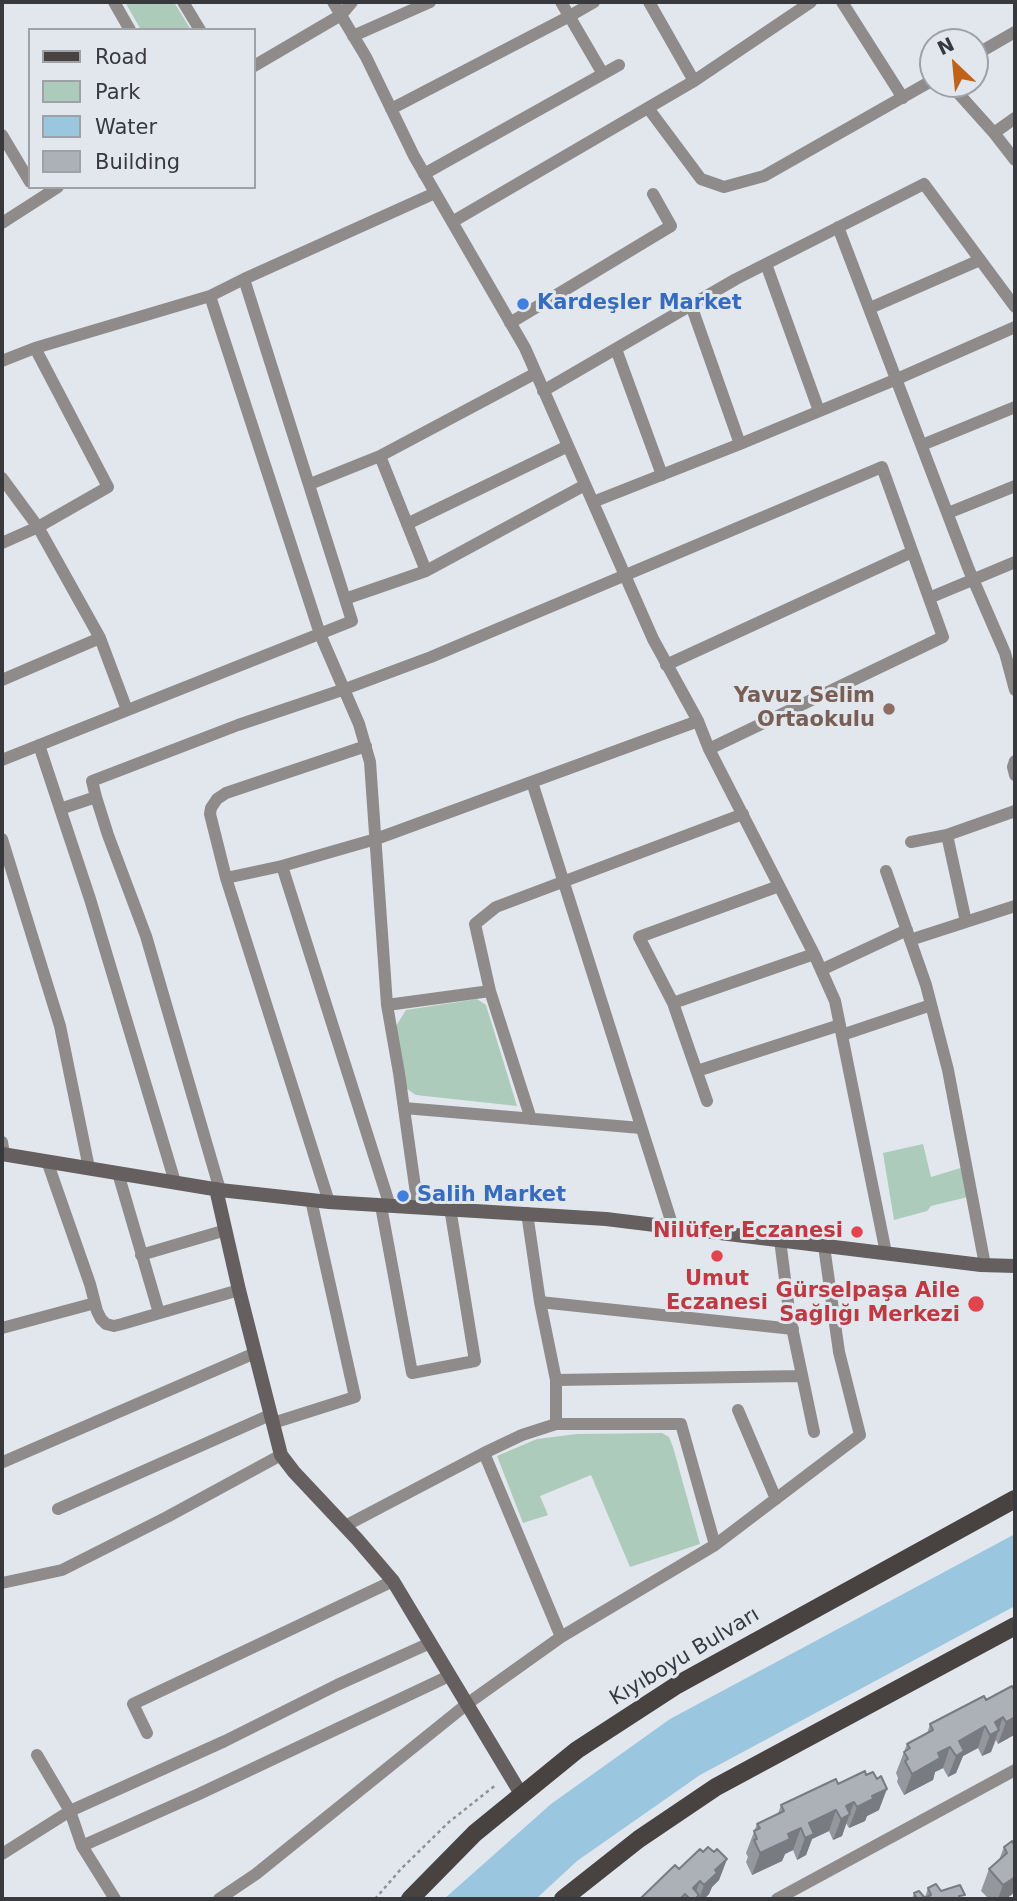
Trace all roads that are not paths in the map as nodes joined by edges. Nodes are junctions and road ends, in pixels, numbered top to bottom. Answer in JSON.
{"nodes":[{"id":1,"x":114,"y":2,"type":"edge"},
{"id":2,"x":183,"y":2,"type":"edge"},
{"id":3,"x":332,"y":2,"type":"edge"},
{"id":4,"x":352,"y":2,"type":"edge"},
{"id":5,"x":430,"y":2,"type":"edge"},
{"id":6,"x":561,"y":2,"type":"edge"},
{"id":7,"x":594,"y":2,"type":"edge"},
{"id":8,"x":649,"y":2,"type":"edge"},
{"id":9,"x":811,"y":2,"type":"edge"},
{"id":10,"x":842,"y":2,"type":"edge"},
{"id":11,"x":341,"y":15,"type":"junction"},
{"id":12,"x":568,"y":17,"type":"junction"},
{"id":13,"x":129,"y":28,"type":"edge"},
{"id":14,"x":199,"y":28,"type":"edge"},
{"id":15,"x":1015,"y":32,"type":"edge"},
{"id":16,"x":353,"y":36,"type":"junction"},
{"id":17,"x":989,"y":47,"type":"edge"},
{"id":18,"x":256,"y":65,"type":"edge"},
{"id":19,"x":619,"y":65,"type":"dead end"},
{"id":20,"x":603,"y":74,"type":"junction"},
{"id":21,"x":694,"y":81,"type":"junction"},
{"id":22,"x":919,"y":88,"type":"edge"},
{"id":23,"x":903,"y":97,"type":"junction"},
{"id":24,"x":963,"y":98,"type":"edge"},
{"id":25,"x":648,"y":108,"type":"junction"},
{"id":26,"x":391,"y":109,"type":"junction"},
{"id":27,"x":1015,"y":118,"type":"edge"},
{"id":28,"x":994,"y":133,"type":"junction"},
{"id":29,"x":2,"y":135,"type":"edge"},
{"id":30,"x":1015,"y":160,"type":"edge"},
{"id":31,"x":424,"y":174,"type":"junction"},
{"id":32,"x":28,"y":179,"type":"edge"},
{"id":33,"x":36,"y":193,"type":"edge"},
{"id":34,"x":435,"y":193,"type":"junction"},
{"id":35,"x":653,"y":194,"type":"dead end"},
{"id":36,"x":452,"y":222,"type":"junction"},
{"id":37,"x":2,"y":223,"type":"edge"},
{"id":38,"x":838,"y":227,"type":"junction"},
{"id":39,"x":980,"y":260,"type":"junction"},
{"id":40,"x":766,"y":264,"type":"junction"},
{"id":41,"x":244,"y":279,"type":"junction"},
{"id":42,"x":210,"y":296,"type":"junction"},
{"id":43,"x":691,"y":305,"type":"junction"},
{"id":44,"x":1015,"y":307,"type":"edge"},
{"id":45,"x":870,"y":308,"type":"junction"},
{"id":46,"x":510,"y":323,"type":"junction"},
{"id":47,"x":1015,"y":327,"type":"edge"},
{"id":48,"x":35,"y":348,"type":"junction"},
{"id":49,"x":616,"y":349,"type":"junction"},
{"id":50,"x":2,"y":361,"type":"edge"},
{"id":51,"x":536,"y":373,"type":"junction"},
{"id":52,"x":897,"y":379,"type":"junction"},
{"id":53,"x":543,"y":391,"type":"junction"},
{"id":54,"x":1015,"y":407,"type":"edge"},
{"id":55,"x":819,"y":411,"type":"junction"},
{"id":56,"x":740,"y":444,"type":"junction"},
{"id":57,"x":922,"y":445,"type":"junction"},
{"id":58,"x":568,"y":446,"type":"junction"},
{"id":59,"x":380,"y":456,"type":"junction"},
{"id":60,"x":662,"y":475,"type":"junction"},
{"id":61,"x":2,"y":478,"type":"edge"},
{"id":62,"x":310,"y":484,"type":"junction"},
{"id":63,"x":585,"y":485,"type":"junction"},
{"id":64,"x":1015,"y":486,"type":"edge"},
{"id":65,"x":593,"y":502,"type":"junction"},
{"id":66,"x":947,"y":513,"type":"junction"},
{"id":67,"x":407,"y":524,"type":"junction"},
{"id":68,"x":38,"y":527,"type":"junction"},
{"id":69,"x":2,"y":542,"type":"edge"},
{"id":70,"x":912,"y":551,"type":"junction"},
{"id":71,"x":1015,"y":562,"type":"edge"},
{"id":72,"x":426,"y":570,"type":"junction"},
{"id":73,"x":625,"y":576,"type":"junction"},
{"id":74,"x":973,"y":580,"type":"junction"},
{"id":75,"x":929,"y":598,"type":"junction"},
{"id":76,"x":345,"y":599,"type":"junction"},
{"id":77,"x":320,"y":634,"type":"junction"},
{"id":78,"x":100,"y":638,"type":"junction"},
{"id":79,"x":1010,"y":651,"type":"edge"},
{"id":80,"x":666,"y":665,"type":"junction"},
{"id":81,"x":2,"y":680,"type":"edge"},
{"id":82,"x":345,"y":689,"type":"junction"},
{"id":83,"x":1015,"y":690,"type":"edge"},
{"id":84,"x":127,"y":710,"type":"junction"},
{"id":85,"x":698,"y":721,"type":"junction"},
{"id":86,"x":39,"y":745,"type":"junction"},
{"id":87,"x":366,"y":746,"type":"junction"},
{"id":88,"x":709,"y":749,"type":"junction"},
{"id":89,"x":2,"y":760,"type":"edge"},
{"id":90,"x":1015,"y":761,"type":"edge"},
{"id":91,"x":1015,"y":775,"type":"edge"},
{"id":92,"x":532,"y":782,"type":"junction"},
{"id":93,"x":96,"y":797,"type":"junction"},
{"id":94,"x":60,"y":809,"type":"junction"},
{"id":95,"x":1015,"y":811,"type":"edge"},
{"id":96,"x":743,"y":814,"type":"junction"},
{"id":97,"x":947,"y":835,"type":"junction"},
{"id":98,"x":2,"y":839,"type":"edge"},
{"id":99,"x":376,"y":839,"type":"junction"},
{"id":100,"x":911,"y":842,"type":"dead end"},
{"id":101,"x":282,"y":866,"type":"junction"},
{"id":102,"x":886,"y":871,"type":"dead end"},
{"id":103,"x":226,"y":878,"type":"junction"},
{"id":104,"x":563,"y":881,"type":"junction"},
{"id":105,"x":779,"y":886,"type":"junction"},
{"id":106,"x":1015,"y":906,"type":"edge"},
{"id":107,"x":966,"y":922,"type":"junction"},
{"id":108,"x":909,"y":935,"type":"junction"},
{"id":109,"x":814,"y":954,"type":"junction"},
{"id":110,"x":821,"y":971,"type":"junction"},
{"id":111,"x":490,"y":991,"type":"junction"},
{"id":112,"x":673,"y":1003,"type":"junction"},
{"id":113,"x":387,"y":1005,"type":"junction"},
{"id":114,"x":931,"y":1005,"type":"junction"},
{"id":115,"x":841,"y":1030,"type":"junction"},
{"id":116,"x":697,"y":1071,"type":"junction"},
{"id":117,"x":707,"y":1101,"type":"dead end"},
{"id":118,"x":404,"y":1108,"type":"junction"},
{"id":119,"x":531,"y":1119,"type":"junction"},
{"id":120,"x":642,"y":1128,"type":"junction"},
{"id":121,"x":2,"y":1150,"type":"edge"},
{"id":122,"x":47,"y":1161,"type":"junction"},
{"id":123,"x":89,"y":1168,"type":"junction"},
{"id":124,"x":118,"y":1173,"type":"junction"},
{"id":125,"x":175,"y":1182,"type":"junction"},
{"id":126,"x":218,"y":1189,"type":"junction"},
{"id":127,"x":311,"y":1200,"type":"junction"},
{"id":128,"x":329,"y":1202,"type":"junction"},
{"id":129,"x":385,"y":1206,"type":"junction"},
{"id":130,"x":418,"y":1208,"type":"junction"},
{"id":131,"x":450,"y":1208,"type":"junction"},
{"id":132,"x":527,"y":1213,"type":"junction"},
{"id":133,"x":673,"y":1227,"type":"junction"},
{"id":134,"x":226,"y":1230,"type":"junction"},
{"id":135,"x":780,"y":1240,"type":"junction"},
{"id":136,"x":824,"y":1245,"type":"junction"},
{"id":137,"x":886,"y":1253,"type":"junction"},
{"id":138,"x":141,"y":1255,"type":"junction"},
{"id":139,"x":985,"y":1265,"type":"junction"},
{"id":140,"x":1015,"y":1266,"type":"edge"},
{"id":141,"x":239,"y":1290,"type":"junction"},
{"id":142,"x":540,"y":1302,"type":"junction"},
{"id":143,"x":95,"y":1303,"type":"junction"},
{"id":144,"x":159,"y":1313,"type":"junction"},
{"id":145,"x":2,"y":1328,"type":"edge"},
{"id":146,"x":793,"y":1329,"type":"junction"},
{"id":147,"x":255,"y":1353,"type":"junction"},
{"id":148,"x":802,"y":1376,"type":"junction"},
{"id":149,"x":556,"y":1380,"type":"junction"},
{"id":150,"x":738,"y":1410,"type":"dead end"},
{"id":151,"x":271,"y":1419,"type":"junction"},
{"id":152,"x":556,"y":1424,"type":"junction"},
{"id":153,"x":814,"y":1432,"type":"dead end"},
{"id":154,"x":484,"y":1453,"type":"junction"},
{"id":155,"x":281,"y":1455,"type":"junction"},
{"id":156,"x":3,"y":1462,"type":"edge"},
{"id":157,"x":776,"y":1499,"type":"junction"},
{"id":158,"x":1015,"y":1499,"type":"edge"},
{"id":159,"x":58,"y":1509,"type":"dead end"},
{"id":160,"x":345,"y":1526,"type":"junction"},
{"id":161,"x":715,"y":1545,"type":"junction"},
{"id":162,"x":393,"y":1581,"type":"junction"},
{"id":163,"x":2,"y":1583,"type":"edge"},
{"id":164,"x":1015,"y":1626,"type":"edge"},
{"id":165,"x":561,"y":1637,"type":"junction"},
{"id":166,"x":430,"y":1643,"type":"junction"},
{"id":167,"x":449,"y":1676,"type":"junction"},
{"id":168,"x":467,"y":1704,"type":"junction"},
{"id":169,"x":147,"y":1733,"type":"dead end"},
{"id":170,"x":37,"y":1755,"type":"dead end"},
{"id":171,"x":1015,"y":1770,"type":"edge"},
{"id":172,"x":521,"y":1794,"type":"junction"},
{"id":173,"x":70,"y":1811,"type":"junction"},
{"id":174,"x":82,"y":1846,"type":"junction"},
{"id":175,"x":2,"y":1854,"type":"edge"},
{"id":176,"x":114,"y":1899,"type":"edge"},
{"id":177,"x":219,"y":1899,"type":"edge"},
{"id":178,"x":410,"y":1899,"type":"edge"},
{"id":179,"x":563,"y":1899,"type":"edge"},
{"id":180,"x":777,"y":1899,"type":"edge"}],
"edges":[{"from":1,"to":13,"type":"street"},
{"from":2,"to":14,"type":"street"},
{"from":3,"to":11,"type":"street"},
{"from":4,"to":11,"type":"street"},
{"from":5,"to":16,"type":"street"},
{"from":6,"to":12,"type":"street"},
{"from":7,"to":12,"type":"street"},
{"from":8,"to":21,"type":"street"},
{"from":9,"to":21,"type":"street"},
{"from":10,"to":23,"type":"street"},
{"from":11,"to":16,"type":"street"},
{"from":11,"to":18,"type":"street"},
{"from":12,"to":20,"type":"street"},
{"from":12,"to":26,"type":"street"},
{"from":15,"to":17,"type":"street"},
{"from":16,"to":26,"type":"street"},
{"from":19,"to":20,"type":"street"},
{"from":20,"to":31,"type":"street"},
{"from":21,"to":25,"type":"street"},
{"from":22,"to":23,"type":"street"},
{"from":23,"to":25,"type":"street"},
{"from":24,"to":28,"type":"street"},
{"from":25,"to":36,"type":"street"},
{"from":26,"to":31,"type":"street"},
{"from":27,"to":28,"type":"street"},
{"from":28,"to":30,"type":"street"},
{"from":29,"to":32,"type":"street"},
{"from":31,"to":34,"type":"street"},
{"from":33,"to":37,"type":"street"},
{"from":34,"to":36,"type":"street"},
{"from":34,"to":41,"type":"street"},
{"from":35,"to":46,"type":"street"},
{"from":36,"to":46,"type":"street"},
{"from":38,"to":39,"type":"street"},
{"from":38,"to":40,"type":"street"},
{"from":38,"to":45,"type":"street"},
{"from":39,"to":44,"type":"street"},
{"from":39,"to":45,"type":"street"},
{"from":40,"to":43,"type":"street"},
{"from":40,"to":55,"type":"street"},
{"from":41,"to":42,"type":"street"},
{"from":41,"to":62,"type":"street"},
{"from":42,"to":48,"type":"street"},
{"from":42,"to":77,"type":"street"},
{"from":43,"to":49,"type":"street"},
{"from":43,"to":56,"type":"street"},
{"from":45,"to":52,"type":"street"},
{"from":46,"to":51,"type":"street"},
{"from":47,"to":52,"type":"street"},
{"from":48,"to":50,"type":"street"},
{"from":48,"to":68,"type":"street"},
{"from":49,"to":53,"type":"street"},
{"from":49,"to":60,"type":"street"},
{"from":51,"to":53,"type":"street"},
{"from":51,"to":59,"type":"street"},
{"from":52,"to":55,"type":"street"},
{"from":52,"to":57,"type":"street"},
{"from":53,"to":58,"type":"street"},
{"from":54,"to":57,"type":"street"},
{"from":55,"to":56,"type":"street"},
{"from":56,"to":60,"type":"street"},
{"from":57,"to":66,"type":"street"},
{"from":58,"to":63,"type":"street"},
{"from":58,"to":67,"type":"street"},
{"from":59,"to":62,"type":"street"},
{"from":59,"to":67,"type":"street"},
{"from":60,"to":65,"type":"street"},
{"from":61,"to":68,"type":"street"},
{"from":62,"to":76,"type":"street"},
{"from":63,"to":65,"type":"street"},
{"from":63,"to":72,"type":"street"},
{"from":64,"to":66,"type":"street"},
{"from":65,"to":73,"type":"street"},
{"from":66,"to":74,"type":"street"},
{"from":67,"to":72,"type":"street"},
{"from":68,"to":69,"type":"street"},
{"from":68,"to":78,"type":"street"},
{"from":70,"to":73,"type":"street"},
{"from":70,"to":75,"type":"street"},
{"from":70,"to":80,"type":"street"},
{"from":71,"to":74,"type":"street"},
{"from":72,"to":76,"type":"street"},
{"from":73,"to":80,"type":"street"},
{"from":73,"to":82,"type":"street"},
{"from":74,"to":75,"type":"street"},
{"from":74,"to":79,"type":"street"},
{"from":75,"to":88,"type":"street"},
{"from":76,"to":77,"type":"street"},
{"from":77,"to":82,"type":"street"},
{"from":77,"to":84,"type":"street"},
{"from":78,"to":81,"type":"street"},
{"from":78,"to":84,"type":"street"},
{"from":79,"to":83,"type":"street"},
{"from":80,"to":85,"type":"street"},
{"from":82,"to":87,"type":"street"},
{"from":82,"to":93,"type":"street"},
{"from":84,"to":86,"type":"street"},
{"from":85,"to":88,"type":"street"},
{"from":85,"to":92,"type":"street"},
{"from":86,"to":89,"type":"street"},
{"from":86,"to":94,"type":"street"},
{"from":87,"to":99,"type":"street"},
{"from":87,"to":103,"type":"street"},
{"from":88,"to":96,"type":"street"},
{"from":90,"to":91,"type":"street"},
{"from":92,"to":99,"type":"street"},
{"from":92,"to":104,"type":"street"},
{"from":93,"to":94,"type":"street"},
{"from":93,"to":126,"type":"street"},
{"from":94,"to":125,"type":"street"},
{"from":95,"to":97,"type":"street"},
{"from":96,"to":104,"type":"street"},
{"from":96,"to":105,"type":"street"},
{"from":97,"to":100,"type":"street"},
{"from":97,"to":107,"type":"street"},
{"from":98,"to":123,"type":"street"},
{"from":99,"to":101,"type":"street"},
{"from":99,"to":113,"type":"street"},
{"from":101,"to":103,"type":"street"},
{"from":101,"to":129,"type":"street"},
{"from":102,"to":108,"type":"street"},
{"from":103,"to":128,"type":"street"},
{"from":104,"to":111,"type":"street"},
{"from":104,"to":120,"type":"street"},
{"from":105,"to":109,"type":"street"},
{"from":105,"to":112,"type":"street"},
{"from":106,"to":107,"type":"street"},
{"from":107,"to":108,"type":"street"},
{"from":108,"to":110,"type":"street"},
{"from":108,"to":114,"type":"street"},
{"from":109,"to":110,"type":"street"},
{"from":109,"to":112,"type":"street"},
{"from":110,"to":115,"type":"street"},
{"from":111,"to":113,"type":"street"},
{"from":111,"to":119,"type":"street"},
{"from":112,"to":116,"type":"street"},
{"from":113,"to":118,"type":"street"},
{"from":114,"to":115,"type":"street"},
{"from":114,"to":139,"type":"street"},
{"from":115,"to":116,"type":"street"},
{"from":115,"to":137,"type":"street"},
{"from":116,"to":117,"type":"street"},
{"from":118,"to":119,"type":"street"},
{"from":118,"to":130,"type":"street"},
{"from":119,"to":120,"type":"street"},
{"from":120,"to":133,"type":"street"},
{"from":121,"to":122,"type":"main road"},
{"from":122,"to":123,"type":"main road"},
{"from":122,"to":143,"type":"street"},
{"from":123,"to":124,"type":"main road"},
{"from":124,"to":125,"type":"main road"},
{"from":124,"to":138,"type":"street"},
{"from":125,"to":126,"type":"main road"},
{"from":126,"to":127,"type":"main road"},
{"from":126,"to":134,"type":"main road"},
{"from":127,"to":128,"type":"main road"},
{"from":127,"to":151,"type":"street"},
{"from":128,"to":129,"type":"main road"},
{"from":129,"to":130,"type":"main road"},
{"from":129,"to":131,"type":"street"},
{"from":130,"to":131,"type":"main road"},
{"from":131,"to":132,"type":"main road"},
{"from":132,"to":133,"type":"main road"},
{"from":132,"to":142,"type":"street"},
{"from":133,"to":135,"type":"main road"},
{"from":134,"to":138,"type":"street"},
{"from":134,"to":141,"type":"main road"},
{"from":135,"to":136,"type":"main road"},
{"from":135,"to":146,"type":"street"},
{"from":136,"to":137,"type":"main road"},
{"from":136,"to":157,"type":"street"},
{"from":137,"to":139,"type":"main road"},
{"from":138,"to":144,"type":"street"},
{"from":139,"to":140,"type":"main road"},
{"from":141,"to":144,"type":"street"},
{"from":141,"to":147,"type":"main road"},
{"from":142,"to":146,"type":"street"},
{"from":142,"to":149,"type":"street"},
{"from":143,"to":144,"type":"street"},
{"from":143,"to":145,"type":"street"},
{"from":146,"to":148,"type":"street"},
{"from":147,"to":151,"type":"main road"},
{"from":147,"to":156,"type":"street"},
{"from":148,"to":149,"type":"street"},
{"from":148,"to":153,"type":"street"},
{"from":149,"to":152,"type":"street"},
{"from":150,"to":157,"type":"street"},
{"from":151,"to":155,"type":"main road"},
{"from":151,"to":159,"type":"street"},
{"from":152,"to":154,"type":"street"},
{"from":152,"to":161,"type":"street"},
{"from":154,"to":160,"type":"street"},
{"from":154,"to":165,"type":"street"},
{"from":155,"to":160,"type":"main road"},
{"from":155,"to":163,"type":"street"},
{"from":157,"to":161,"type":"street"},
{"from":158,"to":172,"type":"main road","name":"Kıyıboyu Bulvarı"},
{"from":160,"to":162,"type":"main road"},
{"from":161,"to":165,"type":"street"},
{"from":162,"to":166,"type":"main road"},
{"from":162,"to":169,"type":"street"},
{"from":164,"to":179,"type":"main road"},
{"from":165,"to":168,"type":"street"},
{"from":166,"to":167,"type":"main road"},
{"from":166,"to":173,"type":"street"},
{"from":167,"to":168,"type":"main road"},
{"from":167,"to":174,"type":"street"},
{"from":168,"to":172,"type":"main road"},
{"from":168,"to":177,"type":"street"},
{"from":170,"to":173,"type":"street"},
{"from":171,"to":180,"type":"street"},
{"from":172,"to":178,"type":"main road","name":"Kıyıboyu Bulvarı"},
{"from":173,"to":174,"type":"street"},
{"from":173,"to":175,"type":"street"},
{"from":174,"to":176,"type":"street"}]}
